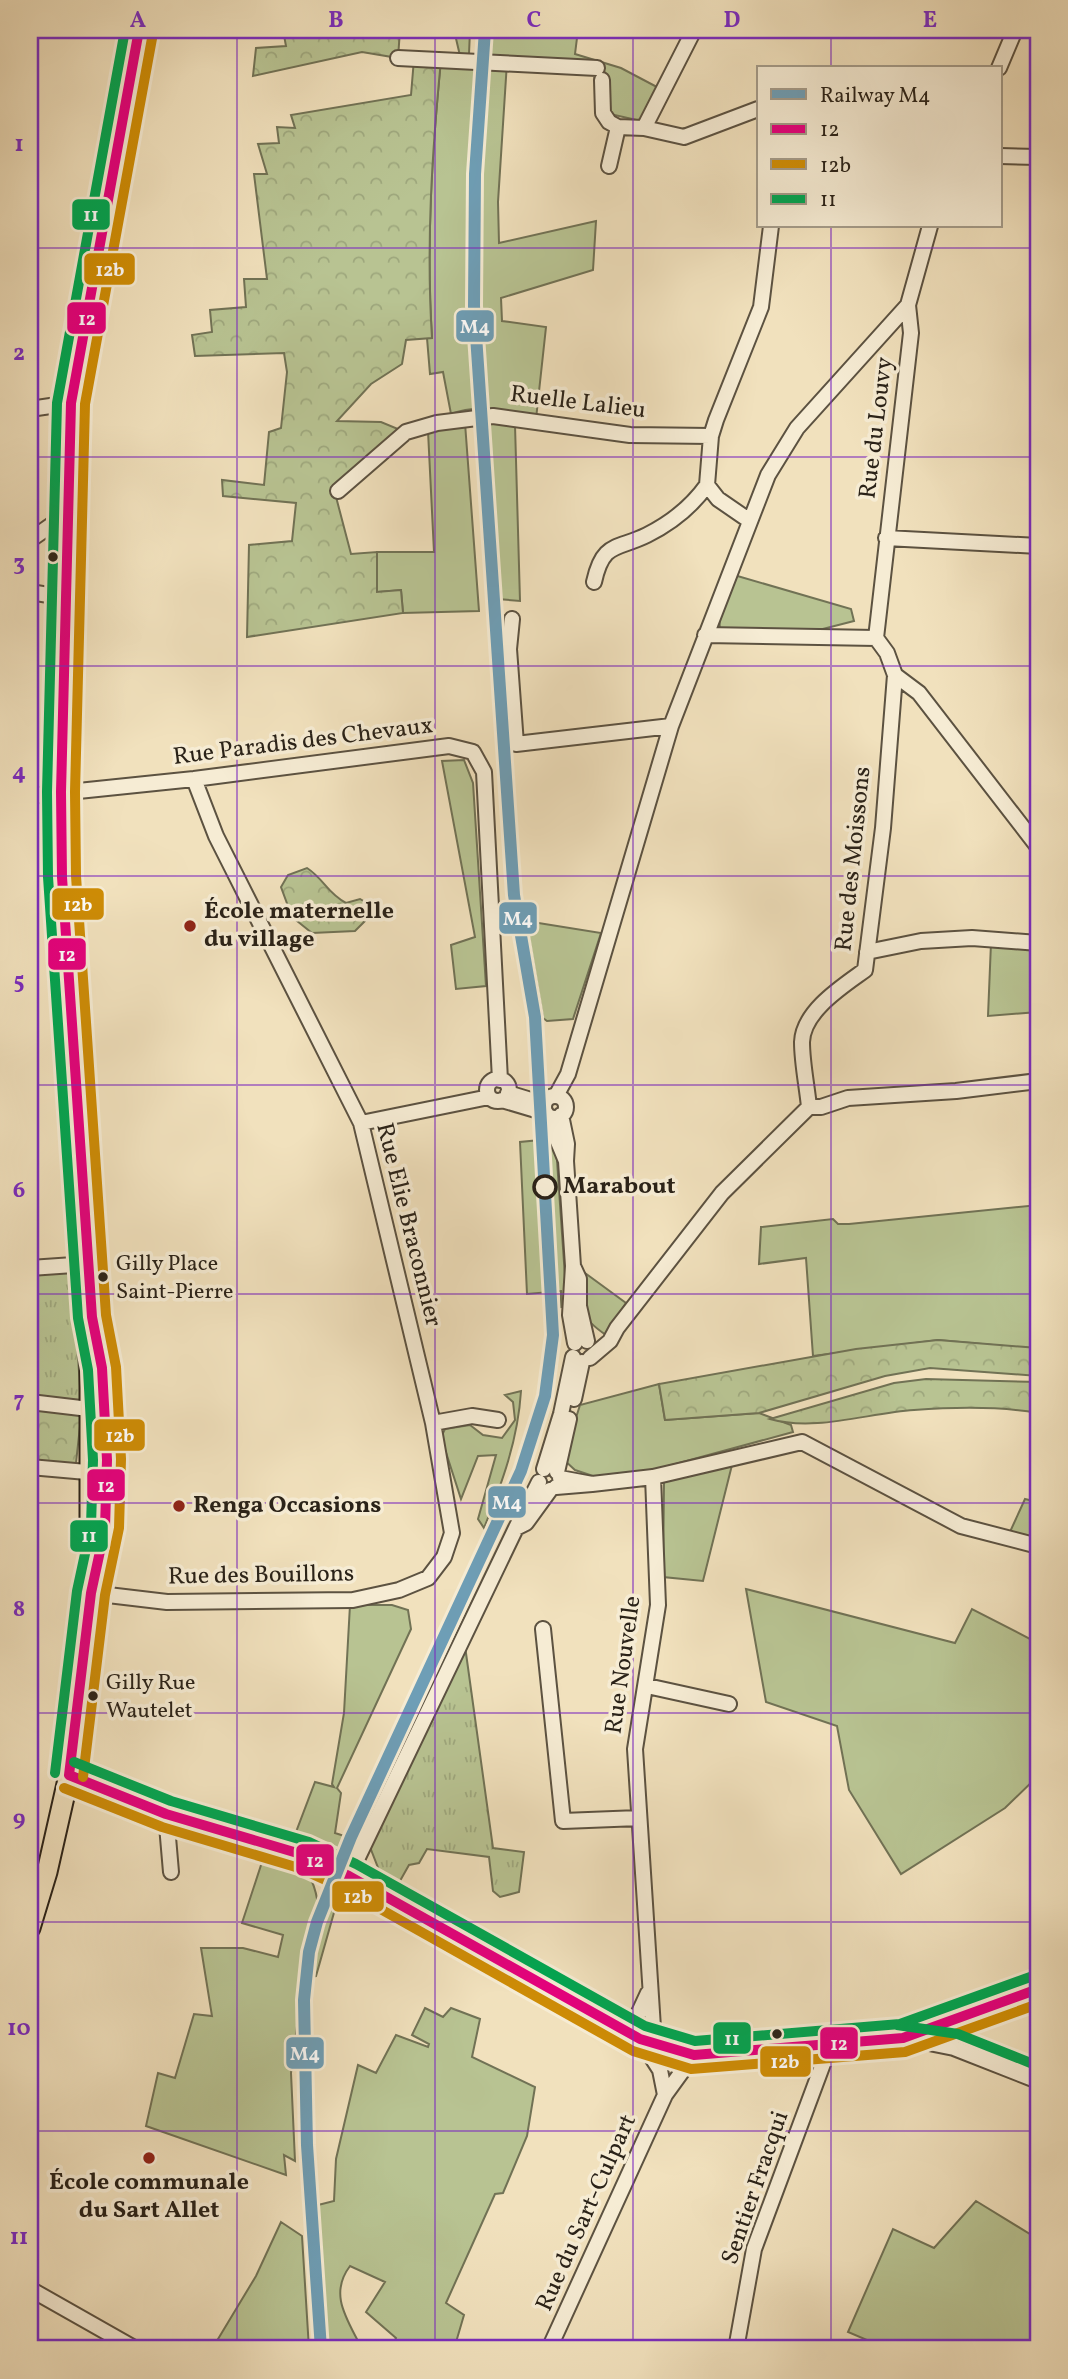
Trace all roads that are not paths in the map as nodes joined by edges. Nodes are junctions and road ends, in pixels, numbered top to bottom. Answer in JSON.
{"nodes":[{"id":1,"x":139,"y":30,"type":"edge"},
{"id":2,"x":694,"y":30,"type":"edge"},
{"id":3,"x":1015,"y":30,"type":"edge"},
{"id":4,"x":398,"y":58,"type":"dead end"},
{"id":5,"x":1000,"y":66,"type":"edge"},
{"id":6,"x":757,"y":109,"type":"edge"},
{"id":7,"x":613,"y":125,"type":"junction"},
{"id":8,"x":644,"y":128,"type":"junction"},
{"id":9,"x":1002,"y":156,"type":"edge"},
{"id":10,"x":1038,"y":157,"type":"edge"},
{"id":11,"x":609,"y":166,"type":"dead end"},
{"id":12,"x":771,"y":228,"type":"edge"},
{"id":13,"x":929,"y":228,"type":"edge"},
{"id":14,"x":908,"y":305,"type":"junction"},
{"id":15,"x":71,"y":403,"type":"junction"},
{"id":16,"x":30,"y":409,"type":"edge"},
{"id":17,"x":711,"y":436,"type":"junction"},
{"id":18,"x":707,"y":485,"type":"junction"},
{"id":19,"x":338,"y":491,"type":"dead end"},
{"id":20,"x":70,"y":512,"type":"junction"},
{"id":21,"x":750,"y":521,"type":"junction"},
{"id":22,"x":886,"y":538,"type":"junction"},
{"id":23,"x":30,"y":540,"type":"edge"},
{"id":24,"x":1038,"y":546,"type":"edge"},
{"id":25,"x":594,"y":582,"type":"dead end"},
{"id":26,"x":30,"y":592,"type":"edge"},
{"id":27,"x":66,"y":598,"type":"junction"},
{"id":28,"x":512,"y":619,"type":"dead end"},
{"id":29,"x":705,"y":635,"type":"junction"},
{"id":30,"x":876,"y":638,"type":"junction"},
{"id":31,"x":895,"y":675,"type":"junction"},
{"id":32,"x":671,"y":726,"type":"junction"},
{"id":33,"x":194,"y":779,"type":"junction"},
{"id":34,"x":61,"y":792,"type":"junction"},
{"id":35,"x":30,"y":796,"type":"edge"},
{"id":36,"x":1038,"y":847,"type":"edge"},
{"id":37,"x":1038,"y":943,"type":"edge"},
{"id":38,"x":867,"y":952,"type":"junction"},
{"id":39,"x":1038,"y":1081,"type":"edge"},
{"id":40,"x":500,"y":1097,"type":"junction"},
{"id":41,"x":549,"y":1103,"type":"junction"},
{"id":42,"x":809,"y":1107,"type":"junction"},
{"id":43,"x":361,"y":1123,"type":"junction"},
{"id":44,"x":566,"y":1161,"type":"junction"},
{"id":45,"x":88,"y":1264,"type":"junction"},
{"id":46,"x":30,"y":1268,"type":"edge"},
{"id":47,"x":92,"y":1317,"type":"junction"},
{"id":48,"x":583,"y":1351,"type":"junction"},
{"id":49,"x":30,"y":1402,"type":"edge"},
{"id":50,"x":89,"y":1409,"type":"junction"},
{"id":51,"x":498,"y":1420,"type":"dead end"},
{"id":52,"x":433,"y":1423,"type":"junction"},
{"id":53,"x":30,"y":1467,"type":"edge"},
{"id":54,"x":98,"y":1473,"type":"junction"},
{"id":55,"x":653,"y":1477,"type":"junction"},
{"id":56,"x":551,"y":1480,"type":"junction"},
{"id":57,"x":1038,"y":1546,"type":"edge"},
{"id":58,"x":428,"y":1578,"type":"joint"},
{"id":59,"x":91,"y":1593,"type":"junction"},
{"id":60,"x":543,"y":1629,"type":"dead end"},
{"id":61,"x":647,"y":1686,"type":"junction"},
{"id":62,"x":729,"y":1704,"type":"dead end"},
{"id":63,"x":69,"y":1774,"type":"junction"},
{"id":64,"x":166,"y":1814,"type":"junction"},
{"id":65,"x":639,"y":1818,"type":"junction"},
{"id":66,"x":171,"y":1872,"type":"dead end"},
{"id":67,"x":349,"y":1876,"type":"junction"},
{"id":68,"x":30,"y":1928,"type":"edge"},
{"id":69,"x":1038,"y":1989,"type":"edge"},
{"id":70,"x":649,"y":1992,"type":"junction"},
{"id":71,"x":622,"y":2029,"type":"junction"},
{"id":72,"x":903,"y":2038,"type":"junction"},
{"id":73,"x":647,"y":2041,"type":"junction"},
{"id":74,"x":830,"y":2045,"type":"junction"},
{"id":75,"x":694,"y":2055,"type":"junction"},
{"id":76,"x":1038,"y":2081,"type":"edge"},
{"id":77,"x":665,"y":2095,"type":"junction"},
{"id":78,"x":30,"y":2289,"type":"edge"},
{"id":79,"x":136,"y":2349,"type":"edge"},
{"id":80,"x":549,"y":2349,"type":"edge"},
{"id":81,"x":736,"y":2349,"type":"edge"}],
"edges":[{"from":1,"to":15,"type":"main road"},
{"from":2,"to":8,"type":"street"},
{"from":3,"to":5,"type":"street"},
{"from":4,"to":7,"type":"street"},
{"from":6,"to":8,"type":"street"},
{"from":7,"to":8,"type":"street"},
{"from":7,"to":11,"type":"street"},
{"from":9,"to":10,"type":"street"},
{"from":12,"to":17,"type":"street"},
{"from":13,"to":14,"type":"street","name":"Rue du Louvy"},
{"from":14,"to":21,"type":"street"},
{"from":14,"to":22,"type":"street","name":"Rue du Louvy"},
{"from":15,"to":16,"type":"street"},
{"from":15,"to":20,"type":"main road"},
{"from":17,"to":18,"type":"street"},
{"from":17,"to":19,"type":"street","name":"Ruelle Lalieu"},
{"from":18,"to":21,"type":"street"},
{"from":18,"to":25,"type":"street"},
{"from":20,"to":23,"type":"street"},
{"from":20,"to":27,"type":"main road"},
{"from":21,"to":29,"type":"street"},
{"from":22,"to":24,"type":"street"},
{"from":22,"to":30,"type":"street","name":"Rue du Louvy"},
{"from":26,"to":27,"type":"street"},
{"from":27,"to":34,"type":"main road"},
{"from":28,"to":32,"type":"street"},
{"from":29,"to":30,"type":"street"},
{"from":29,"to":32,"type":"street"},
{"from":30,"to":31,"type":"street","name":"Rue des Moissons"},
{"from":31,"to":36,"type":"street"},
{"from":31,"to":38,"type":"street","name":"Rue des Moissons"},
{"from":32,"to":41,"type":"street"},
{"from":33,"to":34,"type":"street","name":"Rue Paradis des Chevaux"},
{"from":33,"to":40,"type":"street","name":"Rue Paradis des Chevaux"},
{"from":33,"to":43,"type":"street","name":"Rue Elie Braconnier"},
{"from":34,"to":35,"type":"street","name":"Rue Paradis des Chevaux"},
{"from":34,"to":45,"type":"main road"},
{"from":37,"to":38,"type":"street"},
{"from":38,"to":42,"type":"street","name":"Rue des Moissons"},
{"from":39,"to":42,"type":"street"},
{"from":40,"to":41,"type":"street"},
{"from":40,"to":43,"type":"street"},
{"from":41,"to":44,"type":"street"},
{"from":41,"to":44,"type":"street"},
{"from":42,"to":48,"type":"street"},
{"from":43,"to":52,"type":"street","name":"Rue Elie Braconnier"},
{"from":44,"to":48,"type":"street"},
{"from":45,"to":46,"type":"street"},
{"from":45,"to":47,"type":"main road"},
{"from":47,"to":50,"type":"main road"},
{"from":47,"to":54,"type":"main road"},
{"from":48,"to":56,"type":"street"},
{"from":49,"to":50,"type":"street"},
{"from":50,"to":54,"type":"main road"},
{"from":51,"to":52,"type":"street"},
{"from":52,"to":58,"type":"street","name":"Rue Elie Braconnier"},
{"from":53,"to":54,"type":"street"},
{"from":54,"to":59,"type":"main road"},
{"from":55,"to":56,"type":"street"},
{"from":55,"to":57,"type":"street"},
{"from":55,"to":61,"type":"street","name":"Rue Nouvelle"},
{"from":56,"to":67,"type":"street"},
{"from":58,"to":59,"type":"street","name":"Rue des Bouillons"},
{"from":59,"to":63,"type":"main road"},
{"from":60,"to":65,"type":"street"},
{"from":61,"to":62,"type":"street"},
{"from":61,"to":65,"type":"street","name":"Rue Nouvelle"},
{"from":63,"to":64,"type":"street"},
{"from":63,"to":68,"type":"main road"},
{"from":64,"to":66,"type":"street"},
{"from":64,"to":67,"type":"street"},
{"from":65,"to":70,"type":"street","name":"Rue Nouvelle"},
{"from":67,"to":71,"type":"street"},
{"from":69,"to":72,"type":"street"},
{"from":70,"to":71,"type":"street"},
{"from":70,"to":73,"type":"street","name":"Rue Nouvelle"},
{"from":71,"to":73,"type":"street"},
{"from":72,"to":74,"type":"street"},
{"from":72,"to":76,"type":"street"},
{"from":73,"to":75,"type":"street"},
{"from":73,"to":77,"type":"street"},
{"from":74,"to":75,"type":"street"},
{"from":74,"to":81,"type":"street","name":"Sentier Fracqui"},
{"from":75,"to":77,"type":"street","name":"Rue du Sart-Culpart"},
{"from":77,"to":80,"type":"street","name":"Rue du Sart-Culpart"},
{"from":78,"to":79,"type":"street"}]}
